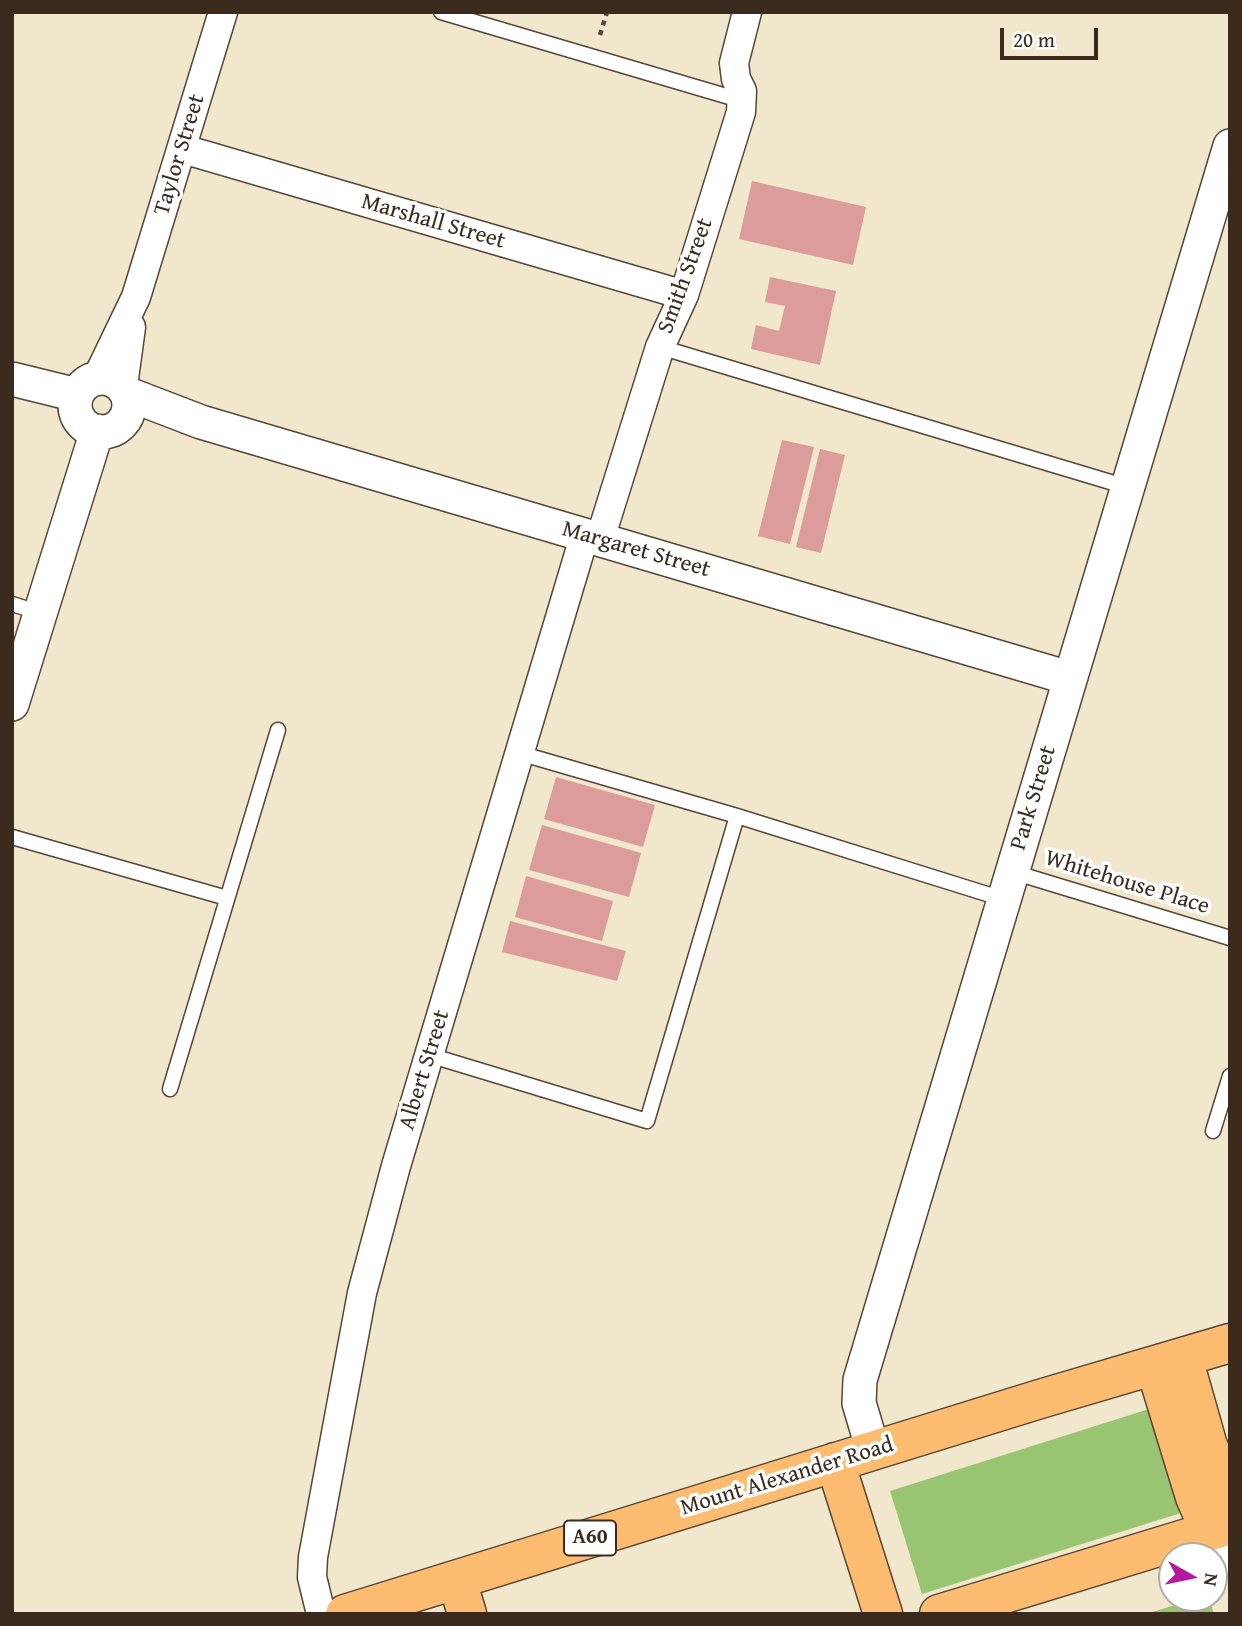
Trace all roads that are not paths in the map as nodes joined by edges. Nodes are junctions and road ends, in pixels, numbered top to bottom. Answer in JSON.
{"nodes":[{"id":1,"x":223,"y":12,"type":"edge"},
{"id":2,"x":441,"y":12,"type":"edge"},
{"id":3,"x":747,"y":12,"type":"edge"},
{"id":4,"x":743,"y":101,"type":"junction"},
{"id":5,"x":1230,"y":146,"type":"edge"},
{"id":6,"x":183,"y":149,"type":"junction"},
{"id":7,"x":684,"y":295,"type":"junction"},
{"id":8,"x":660,"y":347,"type":"junction"},
{"id":9,"x":12,"y":379,"type":"edge"},
{"id":10,"x":110,"y":394,"type":"junction"},
{"id":11,"x":1127,"y":487,"type":"junction"},
{"id":12,"x":592,"y":537,"type":"junction"},
{"id":13,"x":27,"y":608,"type":"edge"},
{"id":14,"x":1069,"y":678,"type":"junction"},
{"id":15,"x":12,"y":704,"type":"edge"},
{"id":16,"x":278,"y":730,"type":"dead end"},
{"id":17,"x":519,"y":753,"type":"junction"},
{"id":18,"x":737,"y":816,"type":"junction"},
{"id":19,"x":12,"y":838,"type":"edge"},
{"id":20,"x":1007,"y":885,"type":"junction"},
{"id":21,"x":227,"y":898,"type":"junction"},
{"id":22,"x":1230,"y":938,"type":"edge"},
{"id":23,"x":429,"y":1055,"type":"junction"},
{"id":24,"x":1230,"y":1076,"type":"edge"},
{"id":25,"x":170,"y":1089,"type":"dead end"},
{"id":26,"x":1213,"y":1131,"type":"dead end"},
{"id":27,"x":1230,"y":1343,"type":"edge"},
{"id":28,"x":1169,"y":1362,"type":"junction"},
{"id":29,"x":873,"y":1450,"type":"junction"},
{"id":30,"x":835,"y":1462,"type":"junction"},
{"id":31,"x":1230,"y":1492,"type":"edge"},
{"id":32,"x":1223,"y":1539,"type":"edge"},
{"id":33,"x":462,"y":1597,"type":"edge"},
{"id":34,"x":321,"y":1614,"type":"edge"},
{"id":35,"x":345,"y":1614,"type":"edge"},
{"id":36,"x":883,"y":1614,"type":"edge"},
{"id":37,"x":939,"y":1614,"type":"edge"}],
"edges":[{"from":1,"to":6,"type":"street","name":"Taylor Street"},
{"from":2,"to":4,"type":"lane"},
{"from":3,"to":4,"type":"street"},
{"from":4,"to":7,"type":"street","name":"Smith Street"},
{"from":5,"to":11,"type":"street","name":"Park Street"},
{"from":6,"to":7,"type":"street","name":"Marshall Street"},
{"from":6,"to":10,"type":"street","name":"Taylor Street"},
{"from":7,"to":8,"type":"street","name":"Smith Street"},
{"from":8,"to":11,"type":"lane"},
{"from":8,"to":12,"type":"street","name":"Smith Street"},
{"from":9,"to":10,"type":"street","name":"Margaret Street"},
{"from":10,"to":12,"type":"street","name":"Margaret Street"},
{"from":10,"to":13,"type":"street"},
{"from":11,"to":14,"type":"street","name":"Park Street"},
{"from":12,"to":14,"type":"street","name":"Margaret Street"},
{"from":12,"to":17,"type":"street","name":"Albert Street"},
{"from":13,"to":15,"type":"street"},
{"from":14,"to":20,"type":"street","name":"Park Street"},
{"from":16,"to":21,"type":"lane"},
{"from":17,"to":18,"type":"lane","name":"Whitehouse Place"},
{"from":17,"to":23,"type":"street","name":"Albert Street"},
{"from":18,"to":20,"type":"lane","name":"Whitehouse Place"},
{"from":18,"to":23,"type":"lane"},
{"from":19,"to":21,"type":"lane"},
{"from":20,"to":22,"type":"lane","name":"Whitehouse Place"},
{"from":20,"to":29,"type":"street","name":"Park Street"},
{"from":21,"to":25,"type":"lane"},
{"from":23,"to":34,"type":"street","name":"Albert Street"},
{"from":24,"to":26,"type":"lane"},
{"from":27,"to":28,"type":"main road","name":"Mount Alexander Road","number":"A60"},
{"from":28,"to":29,"type":"main road","name":"Mount Alexander Road","number":"A60"},
{"from":28,"to":31,"type":"main road"},
{"from":28,"to":32,"type":"main road"},
{"from":29,"to":30,"type":"main road","name":"Mount Alexander Road","number":"A60"},
{"from":30,"to":33,"type":"main road","name":"Mount Alexander Road","number":"A60"},
{"from":30,"to":36,"type":"main road"},
{"from":32,"to":37,"type":"main road"},
{"from":33,"to":35,"type":"main road","name":"Mount Alexander Road","number":"A60"}]}
